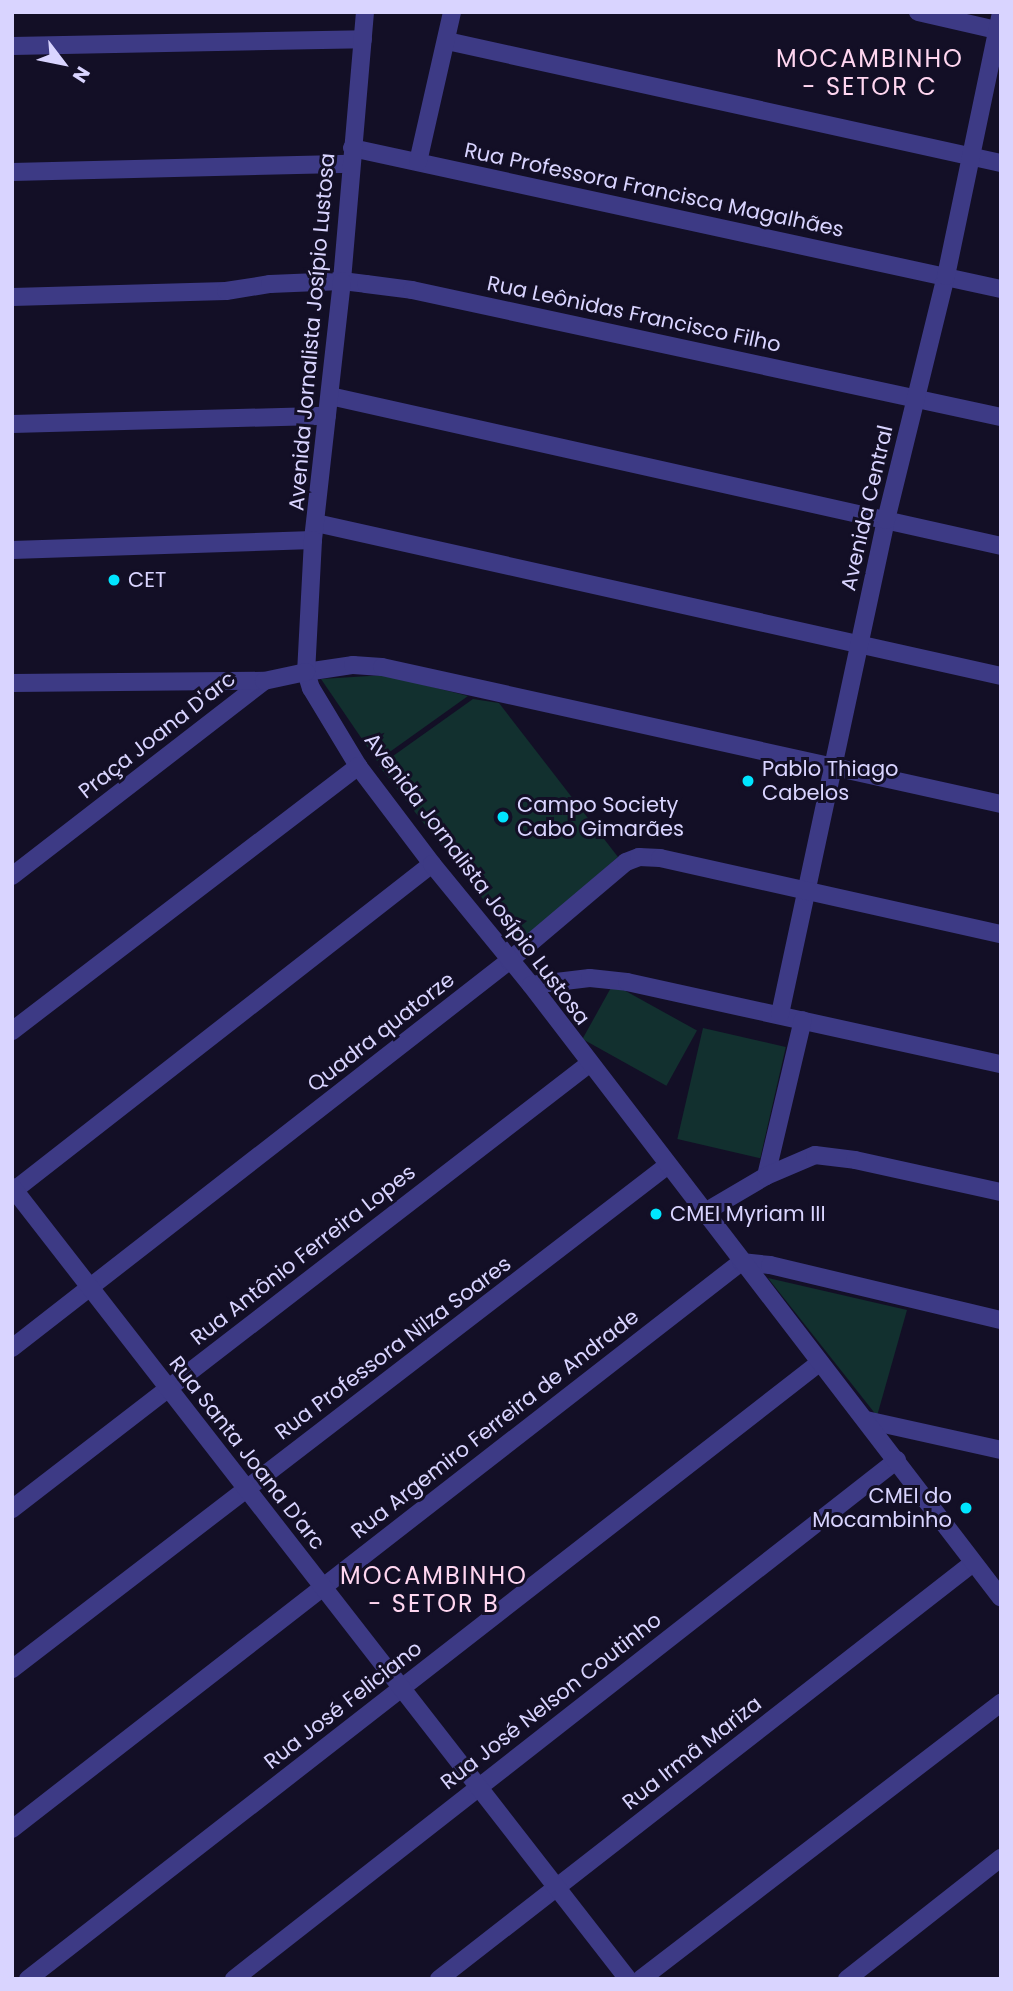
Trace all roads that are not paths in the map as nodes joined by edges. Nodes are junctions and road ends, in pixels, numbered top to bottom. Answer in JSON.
{"nodes":[{"id":1,"x":365,"y":12,"type":"edge"},
{"id":2,"x":452,"y":12,"type":"edge"},
{"id":3,"x":918,"y":12,"type":"edge"},
{"id":4,"x":1000,"y":24,"type":"edge"},
{"id":5,"x":363,"y":39,"type":"junction"},
{"id":6,"x":447,"y":41,"type":"junction"},
{"id":7,"x":12,"y":46,"type":"edge"},
{"id":8,"x":352,"y":156,"type":"junction"},
{"id":9,"x":972,"y":156,"type":"junction"},
{"id":10,"x":418,"y":162,"type":"junction"},
{"id":11,"x":1001,"y":163,"type":"edge"},
{"id":12,"x":12,"y":172,"type":"edge"},
{"id":13,"x":946,"y":276,"type":"junction"},
{"id":14,"x":342,"y":281,"type":"junction"},
{"id":15,"x":1001,"y":289,"type":"edge"},
{"id":16,"x":12,"y":297,"type":"edge"},
{"id":17,"x":330,"y":396,"type":"junction"},
{"id":18,"x":915,"y":398,"type":"junction"},
{"id":19,"x":327,"y":416,"type":"junction"},
{"id":20,"x":1001,"y":416,"type":"edge"},
{"id":21,"x":12,"y":424,"type":"edge"},
{"id":22,"x":886,"y":520,"type":"junction"},
{"id":23,"x":315,"y":532,"type":"junction"},
{"id":24,"x":1001,"y":545,"type":"edge"},
{"id":25,"x":12,"y":550,"type":"edge"},
{"id":26,"x":860,"y":645,"type":"junction"},
{"id":27,"x":306,"y":672,"type":"junction"},
{"id":28,"x":1001,"y":676,"type":"edge"},
{"id":29,"x":264,"y":681,"type":"junction"},
{"id":30,"x":12,"y":683,"type":"edge"},
{"id":31,"x":833,"y":765,"type":"junction"},
{"id":32,"x":358,"y":766,"type":"junction"},
{"id":33,"x":1001,"y":804,"type":"edge"},
{"id":34,"x":432,"y":864,"type":"junction"},
{"id":35,"x":12,"y":876,"type":"edge"},
{"id":36,"x":807,"y":892,"type":"junction"},
{"id":37,"x":1001,"y":934,"type":"edge"},
{"id":38,"x":509,"y":961,"type":"junction"},
{"id":39,"x":531,"y":985,"type":"junction"},
{"id":40,"x":780,"y":1014,"type":"junction"},
{"id":41,"x":803,"y":1020,"type":"junction"},
{"id":42,"x":12,"y":1031,"type":"edge"},
{"id":43,"x":590,"y":1063,"type":"junction"},
{"id":44,"x":1001,"y":1063,"type":"edge"},
{"id":45,"x":668,"y":1165,"type":"junction"},
{"id":46,"x":766,"y":1176,"type":"junction"},
{"id":47,"x":13,"y":1189,"type":"edge"},
{"id":48,"x":1001,"y":1192,"type":"edge"},
{"id":49,"x":705,"y":1212,"type":"junction"},
{"id":50,"x":741,"y":1262,"type":"junction"},
{"id":51,"x":91,"y":1287,"type":"junction"},
{"id":52,"x":1001,"y":1320,"type":"edge"},
{"id":53,"x":12,"y":1348,"type":"edge"},
{"id":54,"x":819,"y":1363,"type":"junction"},
{"id":55,"x":166,"y":1389,"type":"junction"},
{"id":56,"x":866,"y":1420,"type":"junction"},
{"id":57,"x":1001,"y":1450,"type":"edge"},
{"id":58,"x":897,"y":1460,"type":"junction"},
{"id":59,"x":247,"y":1488,"type":"junction"},
{"id":60,"x":12,"y":1509,"type":"edge"},
{"id":61,"x":973,"y":1563,"type":"junction"},
{"id":62,"x":993,"y":1580,"type":"edge"},
{"id":63,"x":323,"y":1587,"type":"junction"},
{"id":64,"x":1001,"y":1598,"type":"edge"},
{"id":65,"x":12,"y":1669,"type":"edge"},
{"id":66,"x":401,"y":1688,"type":"junction"},
{"id":67,"x":1001,"y":1703,"type":"edge"},
{"id":68,"x":477,"y":1788,"type":"junction"},
{"id":69,"x":12,"y":1829,"type":"edge"},
{"id":70,"x":1001,"y":1858,"type":"edge"},
{"id":71,"x":556,"y":1886,"type":"junction"},
{"id":72,"x":28,"y":1979,"type":"edge"},
{"id":73,"x":234,"y":1979,"type":"edge"},
{"id":74,"x":439,"y":1979,"type":"edge"},
{"id":75,"x":628,"y":1979,"type":"edge"},
{"id":76,"x":640,"y":1979,"type":"edge"},
{"id":77,"x":847,"y":1979,"type":"edge"}],
"edges":[{"from":1,"to":5,"type":"street","name":"Avenida Jornalista Josípio Lustosa"},
{"from":2,"to":6,"type":"street"},
{"from":3,"to":4,"type":"street"},
{"from":4,"to":9,"type":"street","name":"Avenida Central"},
{"from":5,"to":7,"type":"street"},
{"from":5,"to":8,"type":"street","name":"Avenida Jornalista Josípio Lustosa"},
{"from":6,"to":9,"type":"street"},
{"from":6,"to":10,"type":"street"},
{"from":8,"to":10,"type":"street","name":"Rua Professora Francisca Magalhães"},
{"from":8,"to":12,"type":"street","name":"Rua Professora Francisca Magalhães"},
{"from":8,"to":14,"type":"street","name":"Avenida Jornalista Josípio Lustosa"},
{"from":9,"to":11,"type":"street"},
{"from":9,"to":13,"type":"street","name":"Avenida Central"},
{"from":10,"to":13,"type":"street","name":"Rua Professora Francisca Magalhães"},
{"from":13,"to":15,"type":"street","name":"Rua Professora Francisca Magalhães"},
{"from":13,"to":18,"type":"street","name":"Avenida Central"},
{"from":14,"to":16,"type":"street","name":"Rua Leônidas Francisco Filho"},
{"from":14,"to":17,"type":"street","name":"Avenida Jornalista Josípio Lustosa"},
{"from":14,"to":18,"type":"street","name":"Rua Leônidas Francisco Filho"},
{"from":17,"to":19,"type":"street","name":"Avenida Jornalista Josípio Lustosa"},
{"from":17,"to":22,"type":"street"},
{"from":18,"to":20,"type":"street","name":"Rua Leônidas Francisco Filho"},
{"from":18,"to":22,"type":"street","name":"Avenida Central"},
{"from":19,"to":21,"type":"street"},
{"from":19,"to":23,"type":"street","name":"Avenida Jornalista Josípio Lustosa"},
{"from":22,"to":24,"type":"street"},
{"from":22,"to":26,"type":"street","name":"Avenida Central"},
{"from":23,"to":25,"type":"street"},
{"from":23,"to":26,"type":"street"},
{"from":23,"to":27,"type":"street","name":"Avenida Jornalista Josípio Lustosa"},
{"from":26,"to":28,"type":"street"},
{"from":26,"to":31,"type":"street","name":"Avenida Central"},
{"from":27,"to":29,"type":"street"},
{"from":27,"to":31,"type":"street"},
{"from":27,"to":32,"type":"street","name":"Avenida Jornalista Josípio Lustosa"},
{"from":29,"to":30,"type":"street","name":"Praça Joana D'arc"},
{"from":29,"to":35,"type":"street","name":"Praça Joana D'arc"},
{"from":31,"to":33,"type":"street"},
{"from":31,"to":36,"type":"street","name":"Avenida Central"},
{"from":32,"to":34,"type":"street","name":"Avenida Jornalista Josípio Lustosa"},
{"from":32,"to":42,"type":"street"},
{"from":34,"to":38,"type":"street","name":"Avenida Jornalista Josípio Lustosa"},
{"from":34,"to":47,"type":"street"},
{"from":36,"to":37,"type":"street","name":"Quadra quatorze"},
{"from":36,"to":38,"type":"street","name":"Quadra quatorze"},
{"from":36,"to":40,"type":"street","name":"Avenida Central"},
{"from":38,"to":39,"type":"street","name":"Avenida Jornalista Josípio Lustosa"},
{"from":38,"to":51,"type":"street","name":"Quadra quatorze"},
{"from":39,"to":40,"type":"street"},
{"from":39,"to":43,"type":"street","name":"Avenida Jornalista Josípio Lustosa"},
{"from":40,"to":41,"type":"street"},
{"from":41,"to":44,"type":"street"},
{"from":41,"to":46,"type":"street"},
{"from":43,"to":45,"type":"street","name":"Avenida Jornalista Josípio Lustosa"},
{"from":43,"to":55,"type":"street","name":"Rua Antônio Ferreira Lopes"},
{"from":45,"to":49,"type":"street","name":"Avenida Jornalista Josípio Lustosa"},
{"from":45,"to":59,"type":"street","name":"Rua Professora Nilza Soares"},
{"from":46,"to":48,"type":"street"},
{"from":46,"to":49,"type":"street"},
{"from":47,"to":51,"type":"street","name":"Rua Santa Joana D'arc"},
{"from":49,"to":50,"type":"street","name":"Avenida Jornalista Josípio Lustosa"},
{"from":50,"to":52,"type":"street"},
{"from":50,"to":54,"type":"street","name":"Avenida Jornalista Josípio Lustosa"},
{"from":50,"to":63,"type":"street","name":"Rua Argemiro Ferreira de Andrade"},
{"from":51,"to":53,"type":"street","name":"Quadra quatorze"},
{"from":51,"to":55,"type":"street","name":"Rua Santa Joana D'arc"},
{"from":54,"to":56,"type":"street","name":"Avenida Jornalista Josípio Lustosa"},
{"from":54,"to":66,"type":"street","name":"Rua José Feliciano"},
{"from":55,"to":59,"type":"street","name":"Rua Santa Joana D'arc"},
{"from":55,"to":60,"type":"street","name":"Rua Antônio Ferreira Lopes"},
{"from":56,"to":57,"type":"street"},
{"from":56,"to":58,"type":"street","name":"Avenida Jornalista Josípio Lustosa"},
{"from":58,"to":61,"type":"street","name":"Avenida Jornalista Josípio Lustosa"},
{"from":58,"to":68,"type":"street","name":"Rua José Nelson Coutinho"},
{"from":59,"to":63,"type":"street","name":"Rua Santa Joana D'arc"},
{"from":59,"to":65,"type":"street","name":"Rua Professora Nilza Soares"},
{"from":61,"to":62,"type":"street","name":"Avenida Jornalista Josípio Lustosa"},
{"from":61,"to":71,"type":"street","name":"Rua Irmã Mariza"},
{"from":62,"to":64,"type":"street","name":"Avenida Jornalista Josípio Lustosa"},
{"from":63,"to":66,"type":"street","name":"Rua Santa Joana D'arc"},
{"from":63,"to":69,"type":"street","name":"Rua Argemiro Ferreira de Andrade"},
{"from":66,"to":68,"type":"street","name":"Rua Santa Joana D'arc"},
{"from":66,"to":72,"type":"street","name":"Rua José Feliciano"},
{"from":67,"to":76,"type":"street"},
{"from":68,"to":71,"type":"street","name":"Rua Santa Joana D'arc"},
{"from":68,"to":73,"type":"street","name":"Rua José Nelson Coutinho"},
{"from":70,"to":77,"type":"street"},
{"from":71,"to":74,"type":"street","name":"Rua Irmã Mariza"},
{"from":71,"to":75,"type":"street","name":"Rua Santa Joana D'arc"}]}
